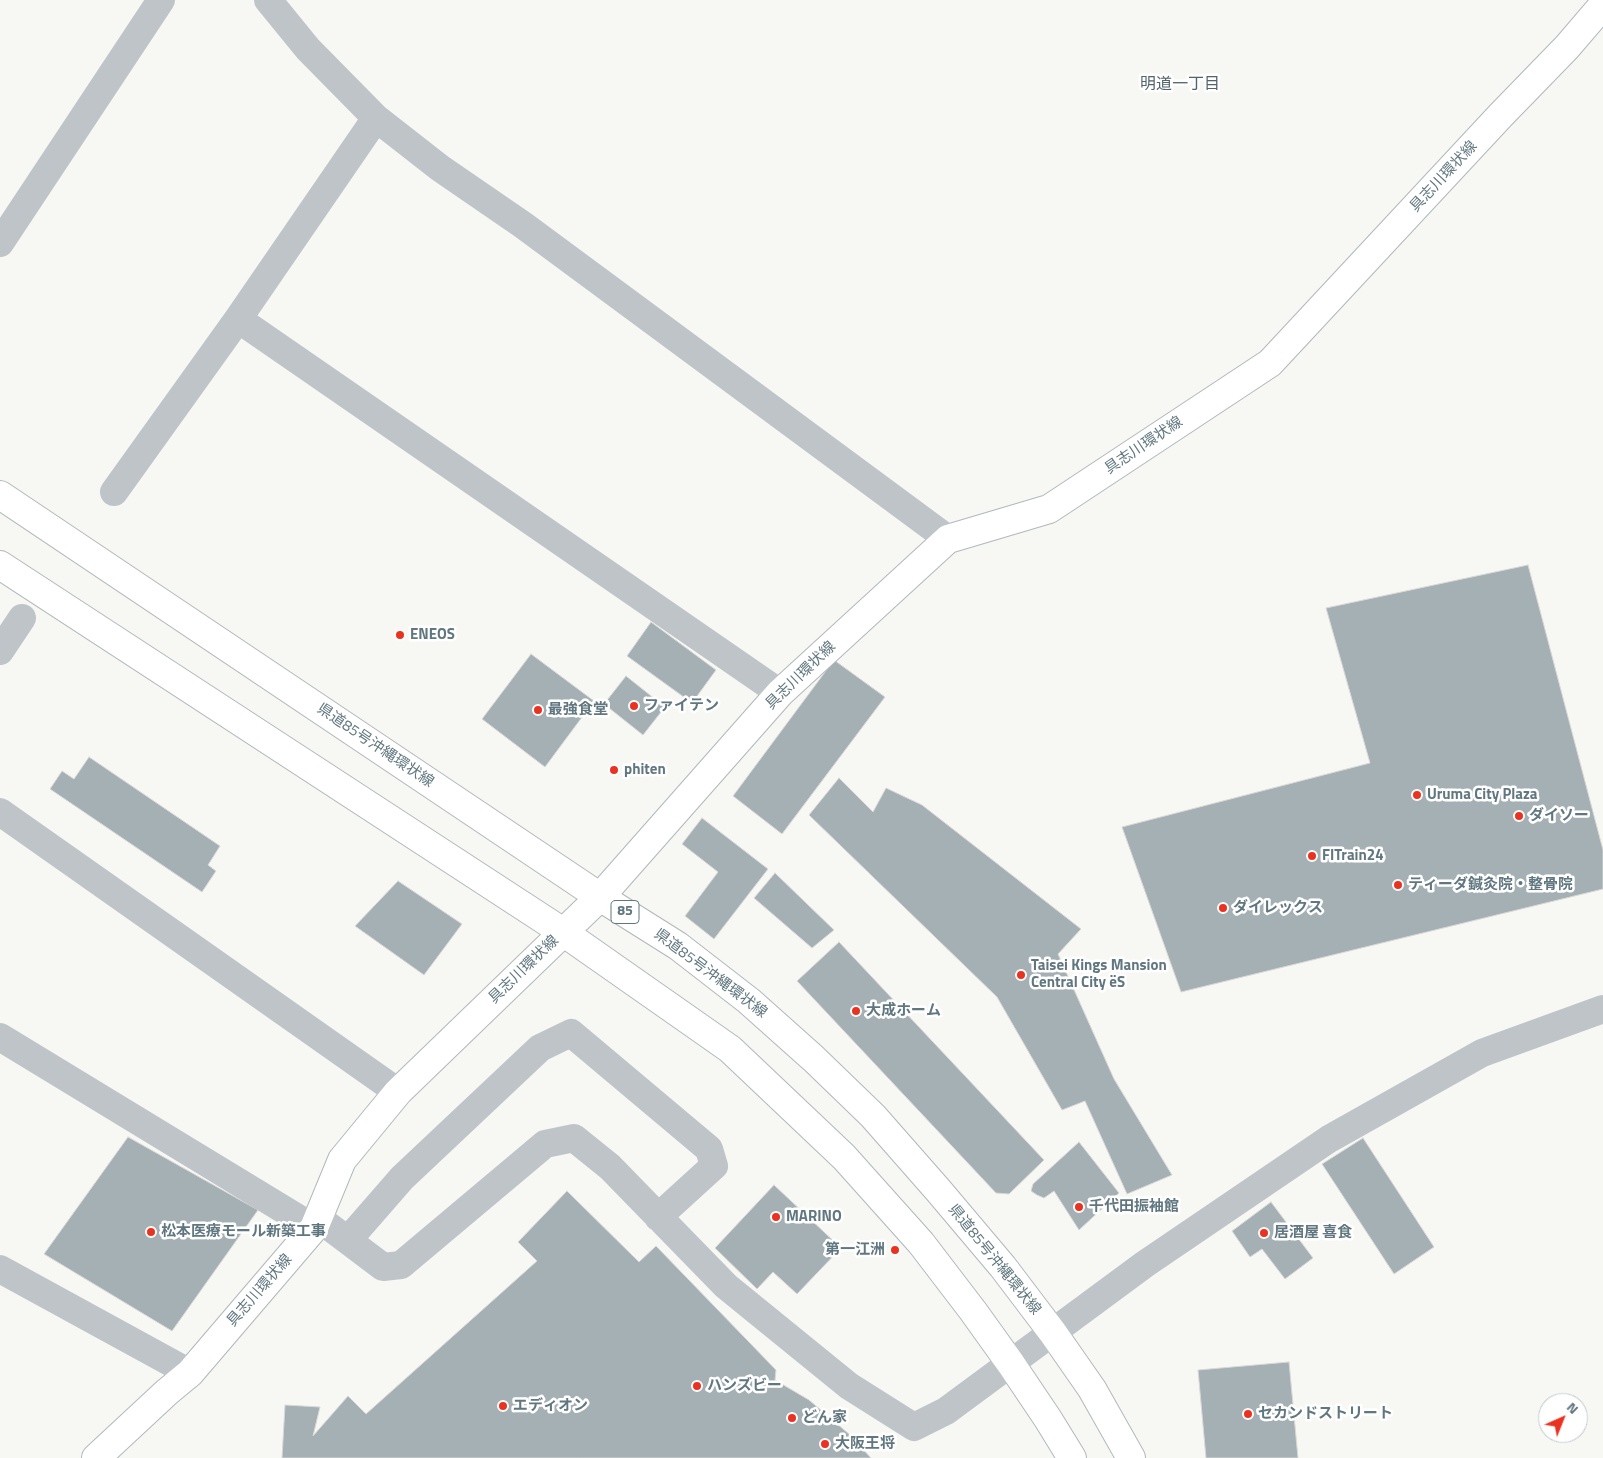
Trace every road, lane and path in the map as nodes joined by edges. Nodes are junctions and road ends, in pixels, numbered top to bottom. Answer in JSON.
{"nodes":[{"id":1,"x":161,"y":0,"type":"edge"},
{"id":2,"x":268,"y":0,"type":"edge"},
{"id":3,"x":1603,"y":5,"type":"edge"},
{"id":4,"x":376,"y":118,"type":"junction"},
{"id":5,"x":0,"y":243,"type":"edge"},
{"id":6,"x":238,"y":320,"type":"junction"},
{"id":7,"x":114,"y":492,"type":"dead end"},
{"id":8,"x":0,"y":495,"type":"edge"},
{"id":9,"x":948,"y":539,"type":"junction"},
{"id":10,"x":0,"y":565,"type":"edge"},
{"id":11,"x":22,"y":618,"type":"dead end"},
{"id":12,"x":0,"y":651,"type":"edge"},
{"id":13,"x":780,"y":693,"type":"junction"},
{"id":14,"x":0,"y":812,"type":"edge"},
{"id":15,"x":600,"y":897,"type":"junction"},
{"id":16,"x":563,"y":932,"type":"junction"},
{"id":17,"x":1603,"y":1009,"type":"edge"},
{"id":18,"x":0,"y":1036,"type":"edge"},
{"id":19,"x":398,"y":1092,"type":"junction"},
{"id":20,"x":658,"y":1217,"type":"junction"},
{"id":21,"x":316,"y":1223,"type":"junction"},
{"id":22,"x":348,"y":1240,"type":"junction"},
{"id":23,"x":0,"y":1269,"type":"edge"},
{"id":24,"x":1053,"y":1333,"type":"junction"},
{"id":25,"x":1011,"y":1364,"type":"junction"},
{"id":26,"x":190,"y":1373,"type":"junction"},
{"id":27,"x":96,"y":1458,"type":"edge"},
{"id":28,"x":1072,"y":1458,"type":"edge"},
{"id":29,"x":1132,"y":1458,"type":"edge"}],
"edges":[{"from":1,"to":5,"type":"street"},
{"from":2,"to":4,"type":"street"},
{"from":3,"to":9,"type":"main road","name":"具志川環状線"},
{"from":4,"to":6,"type":"street"},
{"from":4,"to":9,"type":"street"},
{"from":6,"to":7,"type":"street"},
{"from":6,"to":13,"type":"street"},
{"from":8,"to":15,"type":"main road","name":"県道85号沖縄環状線","number":"85"},
{"from":9,"to":13,"type":"main road","name":"具志川環状線"},
{"from":10,"to":16,"type":"main road"},
{"from":11,"to":12,"type":"street"},
{"from":13,"to":15,"type":"main road","name":"具志川環状線"},
{"from":14,"to":19,"type":"street"},
{"from":15,"to":16,"type":"main road","name":"具志川環状線"},
{"from":15,"to":24,"type":"main road","name":"県道85号沖縄環状線","number":"85"},
{"from":16,"to":19,"type":"main road","name":"具志川環状線"},
{"from":16,"to":25,"type":"main road"},
{"from":17,"to":24,"type":"street"},
{"from":18,"to":21,"type":"street"},
{"from":19,"to":21,"type":"main road","name":"具志川環状線"},
{"from":20,"to":22,"type":"street"},
{"from":20,"to":22,"type":"street"},
{"from":20,"to":25,"type":"street"},
{"from":21,"to":22,"type":"street"},
{"from":21,"to":26,"type":"main road","name":"具志川環状線"},
{"from":23,"to":26,"type":"street"},
{"from":24,"to":25,"type":"street"},
{"from":24,"to":29,"type":"main road","name":"県道85号沖縄環状線","number":"85"},
{"from":25,"to":28,"type":"main road"},
{"from":26,"to":27,"type":"main road","name":"具志川環状線"}]}
